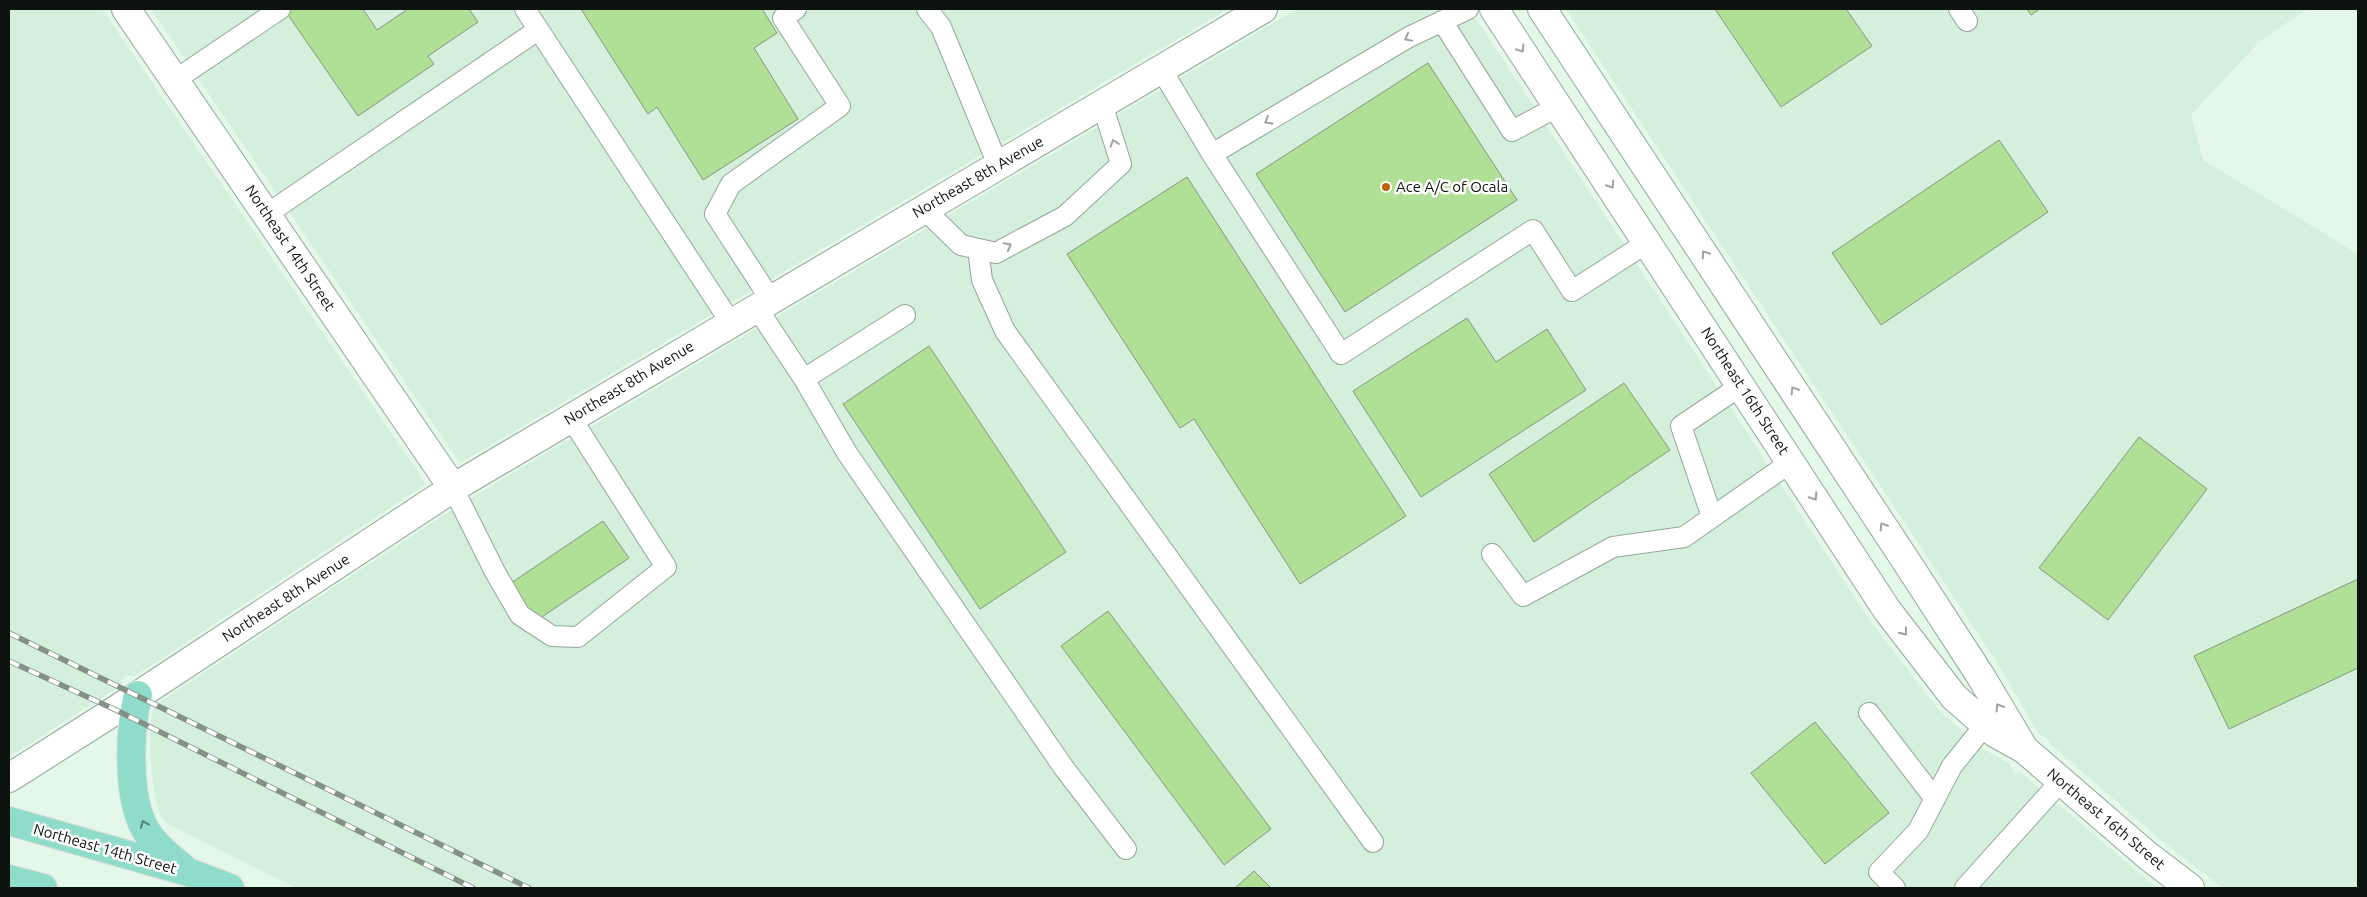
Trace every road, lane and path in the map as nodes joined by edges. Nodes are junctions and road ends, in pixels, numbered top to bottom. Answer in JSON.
{"nodes":[{"id":1,"x":126,"y":9,"type":"edge"},
{"id":2,"x":280,"y":9,"type":"edge"},
{"id":3,"x":524,"y":9,"type":"edge"},
{"id":4,"x":796,"y":9,"type":"edge"},
{"id":5,"x":927,"y":9,"type":"edge"},
{"id":6,"x":1262,"y":9,"type":"edge"},
{"id":7,"x":1468,"y":9,"type":"edge"},
{"id":8,"x":1494,"y":9,"type":"edge"},
{"id":9,"x":1542,"y":9,"type":"edge"},
{"id":10,"x":1442,"y":21,"type":"junction"},
{"id":11,"x":538,"y":30,"type":"junction"},
{"id":12,"x":1161,"y":69,"type":"junction"},
{"id":13,"x":175,"y":80,"type":"junction"},
{"id":14,"x":1591,"y":84,"type":"junction"},
{"id":15,"x":1102,"y":104,"type":"junction"},
{"id":16,"x":1559,"y":106,"type":"junction"},
{"id":17,"x":1212,"y":154,"type":"junction"},
{"id":18,"x":998,"y":165,"type":"junction"},
{"id":19,"x":1664,"y":193,"type":"junction"},
{"id":20,"x":924,"y":209,"type":"junction"},
{"id":21,"x":267,"y":214,"type":"junction"},
{"id":22,"x":1632,"y":216,"type":"junction"},
{"id":23,"x":1648,"y":242,"type":"junction"},
{"id":24,"x":978,"y":249,"type":"junction"},
{"id":25,"x":764,"y":304,"type":"junction"},
{"id":26,"x":905,"y":315,"type":"dead end"},
{"id":27,"x":731,"y":323,"type":"junction"},
{"id":28,"x":804,"y":379,"type":"junction"},
{"id":29,"x":1742,"y":385,"type":"junction"},
{"id":30,"x":571,"y":418,"type":"junction"},
{"id":31,"x":1821,"y":431,"type":"junction"},
{"id":32,"x":1788,"y":457,"type":"junction"},
{"id":33,"x":453,"y":488,"type":"junction"},
{"id":34,"x":1712,"y":517,"type":"junction"},
{"id":35,"x":1492,"y":554,"type":"dead end"},
{"id":36,"x":1906,"y":560,"type":"junction"},
{"id":37,"x":1870,"y":584,"type":"junction"},
{"id":38,"x":138,"y":695,"type":"junction"},
{"id":39,"x":1869,"y":712,"type":"dead end"},
{"id":40,"x":1985,"y":725,"type":"junction"},
{"id":41,"x":2024,"y":749,"type":"junction"},
{"id":42,"x":9,"y":778,"type":"edge"},
{"id":43,"x":2060,"y":781,"type":"junction"},
{"id":44,"x":1935,"y":799,"type":"junction"},
{"id":45,"x":9,"y":821,"type":"edge"},
{"id":46,"x":1373,"y":842,"type":"dead end"},
{"id":47,"x":1126,"y":849,"type":"dead end"},
{"id":48,"x":188,"y":872,"type":"junction"},
{"id":49,"x":9,"y":878,"type":"edge"},
{"id":50,"x":43,"y":888,"type":"edge"},
{"id":51,"x":230,"y":888,"type":"edge"},
{"id":52,"x":1895,"y":888,"type":"edge"},
{"id":53,"x":1965,"y":888,"type":"edge"},
{"id":54,"x":2190,"y":888,"type":"edge"}],
"edges":[{"from":1,"to":13,"type":"street","name":"Northeast 14th Street"},
{"from":2,"to":13,"type":"lane"},
{"from":3,"to":11,"type":"lane"},
{"from":4,"to":25,"type":"lane"},
{"from":5,"to":18,"type":"lane"},
{"from":6,"to":12,"type":"street","name":"Northeast 8th Avenue"},
{"from":7,"to":10,"type":"lane"},
{"from":8,"to":16,"type":"street","name":"Northeast 16th Street","one_way":true},
{"from":9,"to":14,"type":"street","name":"Northeast 16th Street"},
{"from":10,"to":16,"type":"lane"},
{"from":10,"to":17,"type":"lane","one_way":true},
{"from":11,"to":21,"type":"lane"},
{"from":11,"to":27,"type":"lane"},
{"from":12,"to":15,"type":"street","name":"Northeast 8th Avenue"},
{"from":12,"to":17,"type":"lane"},
{"from":13,"to":21,"type":"street","name":"Northeast 14th Street"},
{"from":14,"to":16,"type":"street"},
{"from":14,"to":19,"type":"street","name":"Northeast 16th Street"},
{"from":15,"to":18,"type":"street","name":"Northeast 8th Avenue"},
{"from":24,"to":15,"type":"lane","one_way":true},
{"from":16,"to":22,"type":"street","name":"Northeast 16th Street","one_way":true},
{"from":17,"to":23,"type":"lane"},
{"from":18,"to":20,"type":"street","name":"Northeast 8th Avenue"},
{"from":19,"to":22,"type":"street"},
{"from":31,"to":19,"type":"street","name":"Northeast 16th Street","one_way":true},
{"from":20,"to":24,"type":"lane"},
{"from":20,"to":25,"type":"street","name":"Northeast 8th Avenue"},
{"from":21,"to":33,"type":"street","name":"Northeast 14th Street"},
{"from":22,"to":23,"type":"street","name":"Northeast 16th Street"},
{"from":23,"to":29,"type":"street","name":"Northeast 16th Street"},
{"from":24,"to":46,"type":"lane"},
{"from":25,"to":27,"type":"street","name":"Northeast 8th Avenue"},
{"from":25,"to":28,"type":"lane"},
{"from":26,"to":28,"type":"lane"},
{"from":27,"to":30,"type":"street","name":"Northeast 8th Avenue"},
{"from":28,"to":47,"type":"lane"},
{"from":29,"to":32,"type":"street","name":"Northeast 16th Street"},
{"from":29,"to":34,"type":"lane"},
{"from":30,"to":33,"type":"street","name":"Northeast 8th Avenue"},
{"from":30,"to":33,"type":"lane"},
{"from":31,"to":32,"type":"street"},
{"from":36,"to":31,"type":"street","name":"Northeast 16th Street","one_way":true},
{"from":32,"to":34,"type":"lane"},
{"from":32,"to":37,"type":"street","name":"Northeast 16th Street","one_way":true},
{"from":33,"to":38,"type":"street","name":"Northeast 8th Avenue"},
{"from":34,"to":35,"type":"lane"},
{"from":36,"to":37,"type":"street"},
{"from":41,"to":36,"type":"street","name":"Northeast 16th Street","one_way":true},
{"from":37,"to":40,"type":"street","name":"Northeast 16th Street","one_way":true},
{"from":38,"to":42,"type":"street","name":"Northeast 8th Avenue"},
{"from":48,"to":38,"type":"main road","one_way":true},
{"from":39,"to":44,"type":"lane"},
{"from":40,"to":41,"type":"street","name":"Northeast 16th Street"},
{"from":40,"to":44,"type":"lane"},
{"from":41,"to":43,"type":"street","name":"Northeast 16th Street"},
{"from":43,"to":53,"type":"lane"},
{"from":43,"to":54,"type":"street","name":"Northeast 16th Street"},
{"from":44,"to":52,"type":"lane"},
{"from":45,"to":48,"type":"main road","name":"Northeast 14th Street"},
{"from":48,"to":51,"type":"main road","name":"Northeast 14th Street"},
{"from":49,"to":50,"type":"main road"}]}
